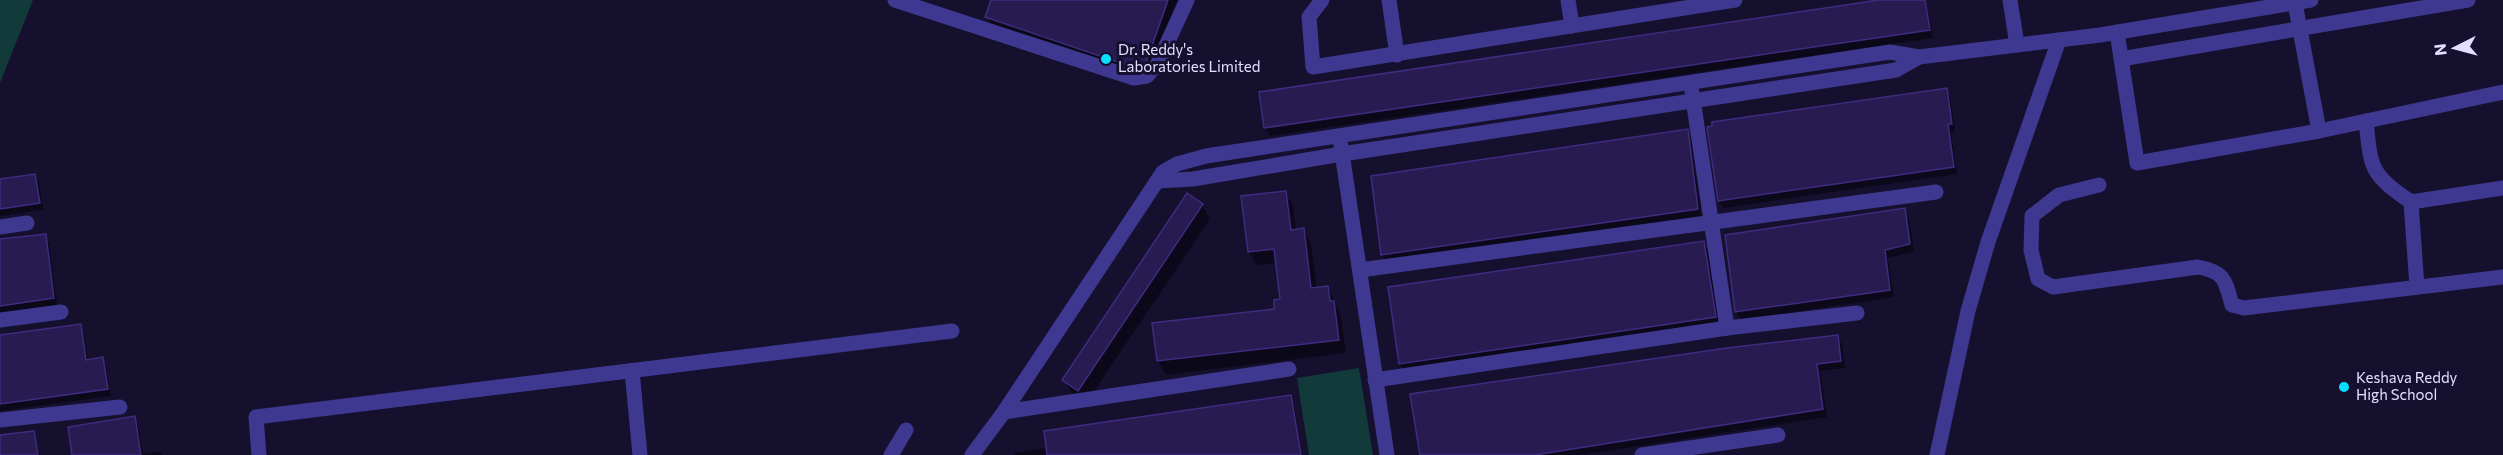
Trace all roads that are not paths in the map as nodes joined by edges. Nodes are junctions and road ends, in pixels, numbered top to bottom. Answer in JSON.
{"nodes":[{"id":1,"x":895,"y":0,"type":"edge"},
{"id":2,"x":1187,"y":0,"type":"edge"},
{"id":3,"x":1322,"y":0,"type":"edge"},
{"id":4,"x":1389,"y":0,"type":"edge"},
{"id":5,"x":1568,"y":0,"type":"edge"},
{"id":6,"x":1734,"y":0,"type":"edge"},
{"id":7,"x":2010,"y":0,"type":"edge"},
{"id":8,"x":2311,"y":0,"type":"edge"},
{"id":9,"x":2468,"y":0,"type":"edge"},
{"id":10,"x":2295,"y":3,"type":"junction"},
{"id":11,"x":1572,"y":26,"type":"junction"},
{"id":12,"x":2300,"y":30,"type":"junction"},
{"id":13,"x":2117,"y":32,"type":"junction"},
{"id":14,"x":2058,"y":40,"type":"junction"},
{"id":15,"x":2017,"y":45,"type":"junction"},
{"id":16,"x":1397,"y":55,"type":"junction"},
{"id":17,"x":1919,"y":57,"type":"junction"},
{"id":18,"x":2121,"y":59,"type":"junction"},
{"id":19,"x":1690,"y":80,"type":"junction"},
{"id":20,"x":2503,"y":92,"type":"edge"},
{"id":21,"x":1693,"y":102,"type":"junction"},
{"id":22,"x":2366,"y":121,"type":"junction"},
{"id":23,"x":2319,"y":131,"type":"junction"},
{"id":24,"x":1339,"y":137,"type":"junction"},
{"id":25,"x":1342,"y":154,"type":"junction"},
{"id":26,"x":1157,"y":181,"type":"junction"},
{"id":27,"x":2099,"y":185,"type":"dead end"},
{"id":28,"x":2503,"y":188,"type":"edge"},
{"id":29,"x":1936,"y":192,"type":"dead end"},
{"id":30,"x":2411,"y":202,"type":"junction"},
{"id":31,"x":1710,"y":221,"type":"junction"},
{"id":32,"x":27,"y":223,"type":"dead end"},
{"id":33,"x":0,"y":227,"type":"edge"},
{"id":34,"x":1360,"y":270,"type":"junction"},
{"id":35,"x":2503,"y":277,"type":"edge"},
{"id":36,"x":2417,"y":287,"type":"junction"},
{"id":37,"x":61,"y":312,"type":"dead end"},
{"id":38,"x":1857,"y":313,"type":"dead end"},
{"id":39,"x":0,"y":320,"type":"edge"},
{"id":40,"x":1727,"y":328,"type":"junction"},
{"id":41,"x":952,"y":331,"type":"dead end"},
{"id":42,"x":1288,"y":369,"type":"dead end"},
{"id":43,"x":632,"y":371,"type":"junction"},
{"id":44,"x":1375,"y":380,"type":"junction"},
{"id":45,"x":120,"y":407,"type":"dead end"},
{"id":46,"x":1004,"y":412,"type":"junction"},
{"id":47,"x":0,"y":420,"type":"edge"},
{"id":48,"x":906,"y":430,"type":"dead end"},
{"id":49,"x":1778,"y":435,"type":"dead end"},
{"id":50,"x":259,"y":455,"type":"edge"},
{"id":51,"x":640,"y":455,"type":"edge"},
{"id":52,"x":891,"y":455,"type":"edge"},
{"id":53,"x":972,"y":455,"type":"edge"},
{"id":54,"x":1387,"y":455,"type":"edge"},
{"id":55,"x":1642,"y":455,"type":"edge"},
{"id":56,"x":1937,"y":455,"type":"edge"}],
"edges":[{"from":1,"to":2,"type":"street"},
{"from":3,"to":16,"type":"street"},
{"from":4,"to":16,"type":"street"},
{"from":5,"to":11,"type":"street"},
{"from":6,"to":11,"type":"street"},
{"from":7,"to":15,"type":"street"},
{"from":8,"to":10,"type":"street"},
{"from":9,"to":12,"type":"street"},
{"from":10,"to":12,"type":"street"},
{"from":10,"to":13,"type":"street"},
{"from":11,"to":16,"type":"street"},
{"from":12,"to":18,"type":"street"},
{"from":12,"to":23,"type":"street"},
{"from":13,"to":14,"type":"street"},
{"from":13,"to":18,"type":"street"},
{"from":14,"to":15,"type":"street"},
{"from":14,"to":56,"type":"street"},
{"from":15,"to":17,"type":"street"},
{"from":17,"to":19,"type":"street"},
{"from":17,"to":21,"type":"street"},
{"from":18,"to":23,"type":"street"},
{"from":19,"to":21,"type":"street"},
{"from":19,"to":24,"type":"street"},
{"from":20,"to":22,"type":"street"},
{"from":21,"to":25,"type":"street"},
{"from":21,"to":31,"type":"street"},
{"from":22,"to":23,"type":"street"},
{"from":22,"to":30,"type":"street"},
{"from":24,"to":25,"type":"street"},
{"from":24,"to":26,"type":"street"},
{"from":25,"to":26,"type":"street"},
{"from":25,"to":34,"type":"street"},
{"from":26,"to":46,"type":"street"},
{"from":27,"to":36,"type":"street"},
{"from":28,"to":30,"type":"street"},
{"from":29,"to":31,"type":"street"},
{"from":30,"to":36,"type":"street"},
{"from":31,"to":34,"type":"street"},
{"from":31,"to":40,"type":"street"},
{"from":32,"to":33,"type":"street"},
{"from":34,"to":44,"type":"street"},
{"from":35,"to":36,"type":"street"},
{"from":37,"to":39,"type":"street"},
{"from":38,"to":40,"type":"street"},
{"from":40,"to":44,"type":"street"},
{"from":41,"to":43,"type":"street"},
{"from":42,"to":46,"type":"street"},
{"from":43,"to":50,"type":"street"},
{"from":43,"to":51,"type":"street"},
{"from":44,"to":54,"type":"street"},
{"from":45,"to":47,"type":"street"},
{"from":46,"to":53,"type":"street"},
{"from":48,"to":52,"type":"street"},
{"from":49,"to":55,"type":"street"}]}
